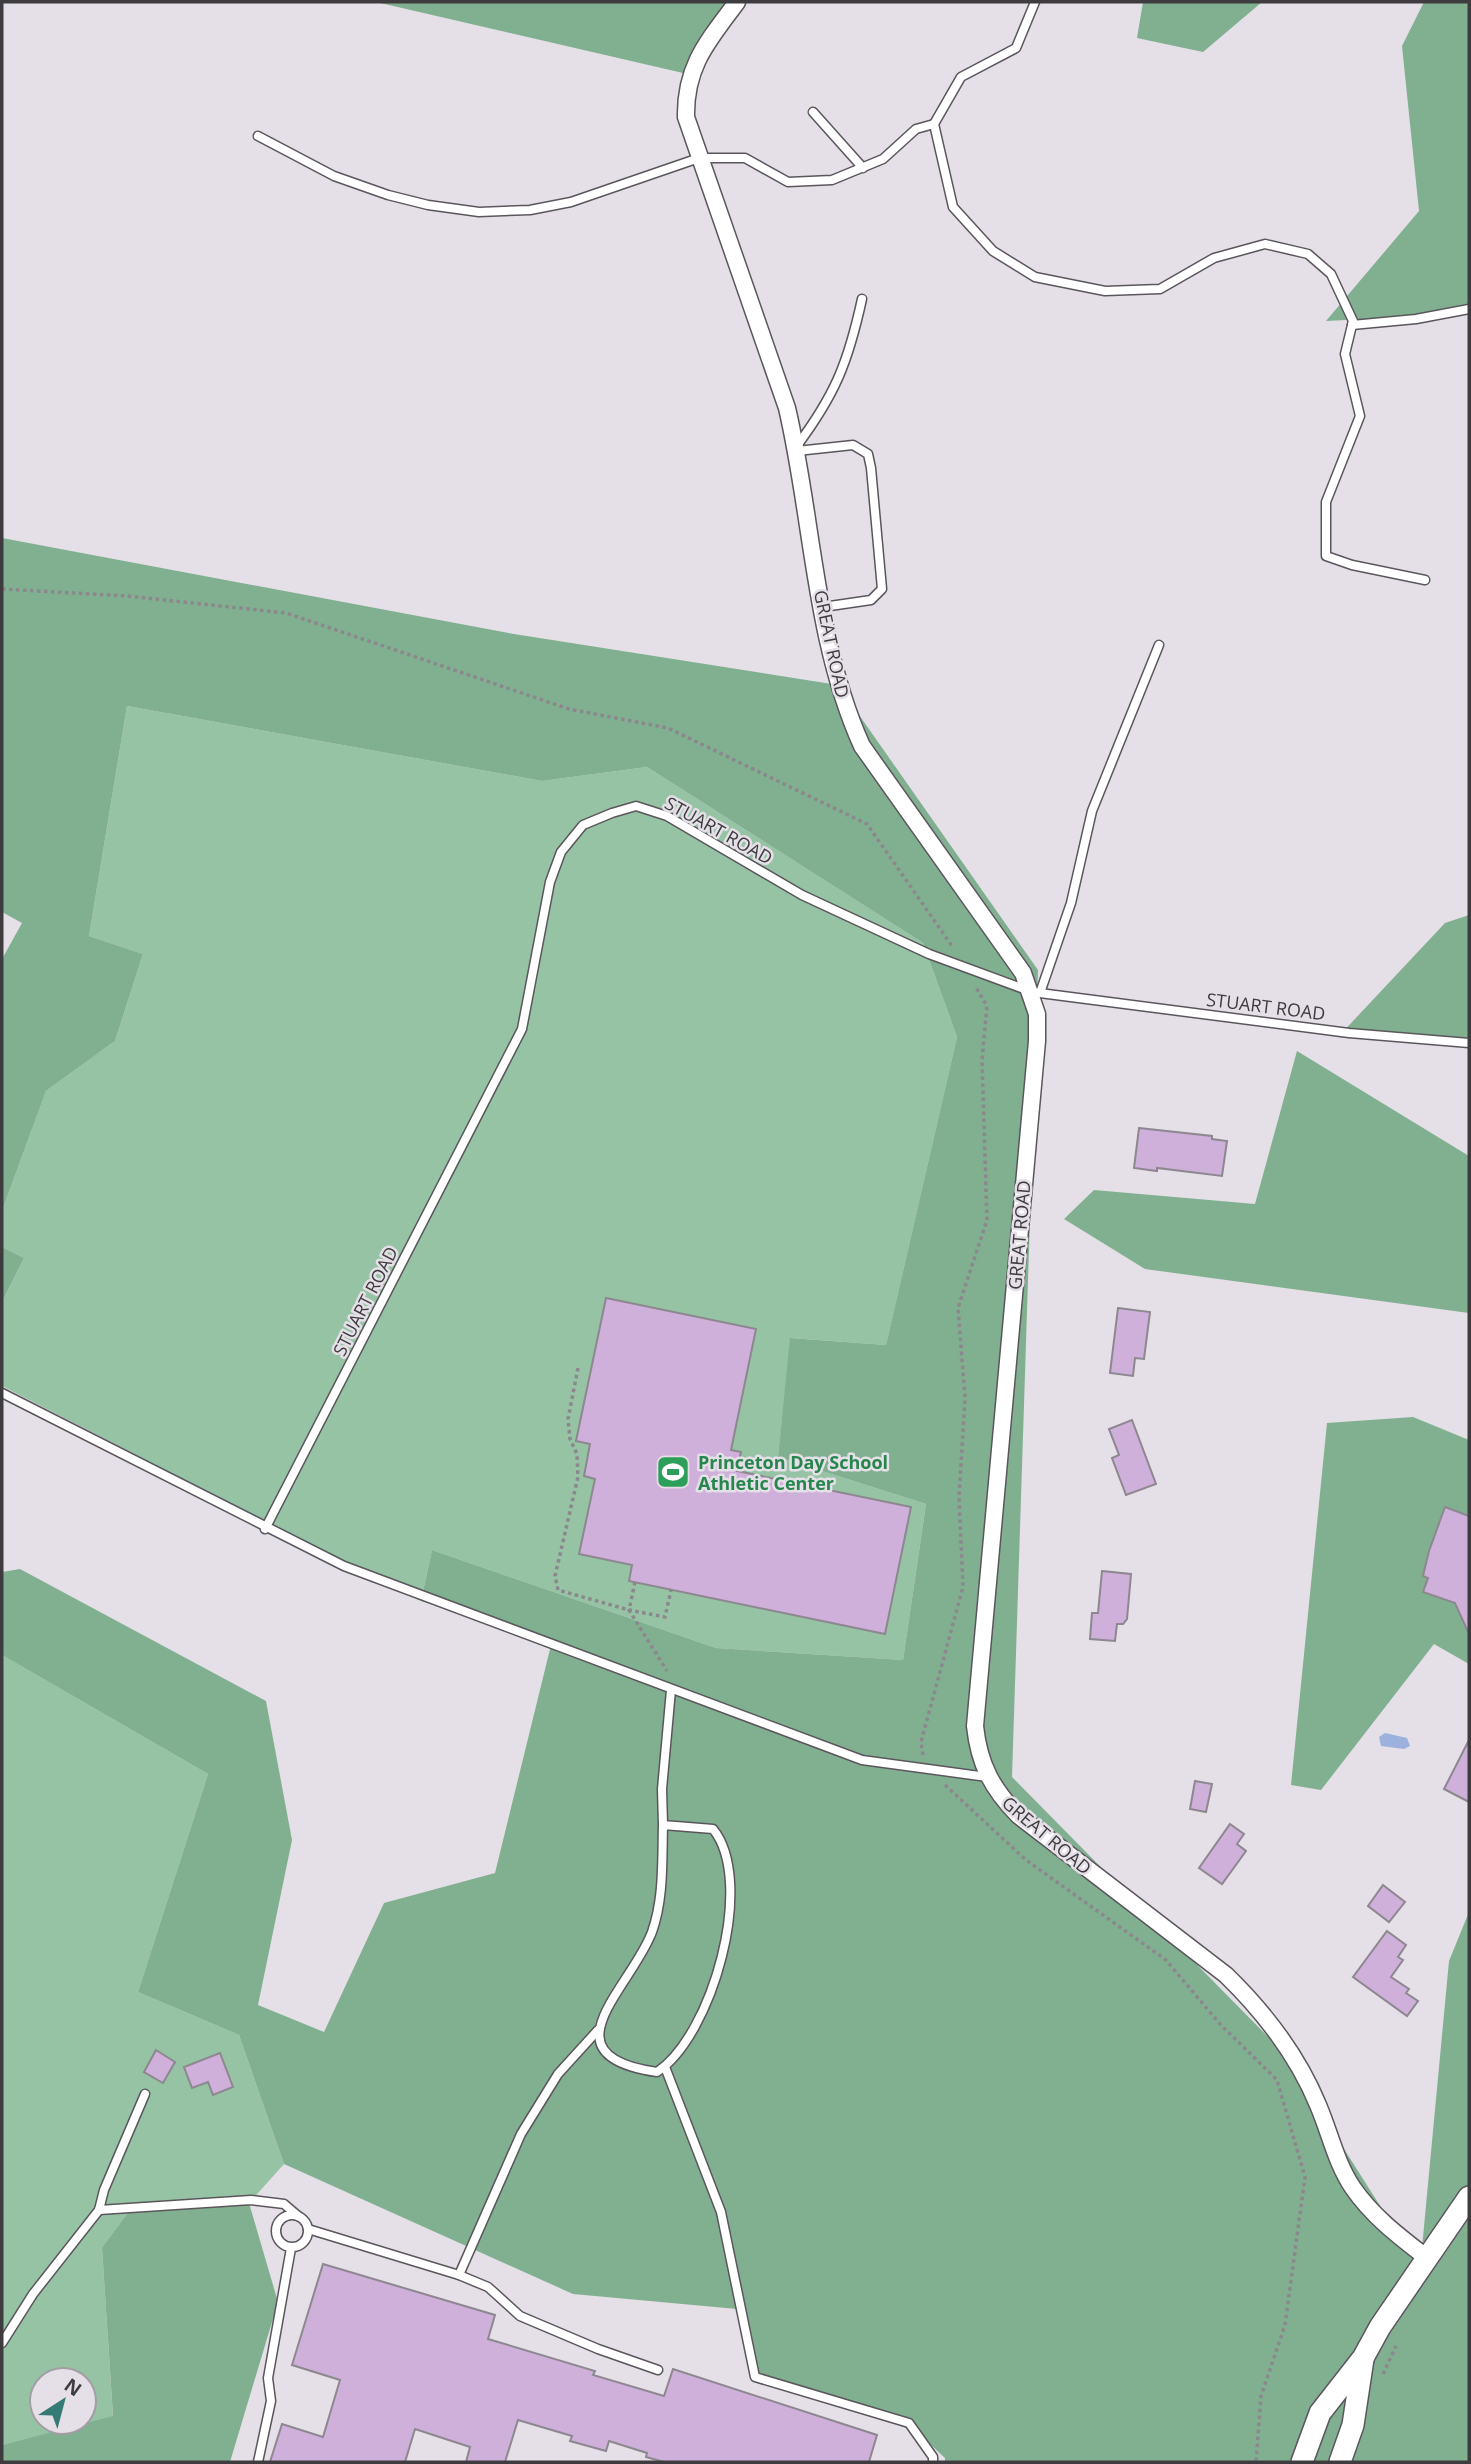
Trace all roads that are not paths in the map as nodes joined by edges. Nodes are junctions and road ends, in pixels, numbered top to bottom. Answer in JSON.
{"nodes":[{"id":1,"x":737,"y":2,"type":"edge"},
{"id":2,"x":1035,"y":2,"type":"edge"},
{"id":3,"x":813,"y":112,"type":"dead end"},
{"id":4,"x":934,"y":124,"type":"junction"},
{"id":5,"x":258,"y":136,"type":"dead end"},
{"id":6,"x":699,"y":158,"type":"junction"},
{"id":7,"x":863,"y":168,"type":"junction"},
{"id":8,"x":862,"y":299,"type":"dead end"},
{"id":9,"x":1469,"y":309,"type":"edge"},
{"id":10,"x":1352,"y":325,"type":"junction"},
{"id":11,"x":797,"y":449,"type":"junction"},
{"id":12,"x":1425,"y":580,"type":"dead end"},
{"id":13,"x":823,"y":607,"type":"junction"},
{"id":14,"x":1159,"y":645,"type":"dead end"},
{"id":15,"x":1036,"y":993,"type":"junction"},
{"id":16,"x":1469,"y":1043,"type":"edge"},
{"id":17,"x":2,"y":1393,"type":"edge"},
{"id":18,"x":265,"y":1529,"type":"junction"},
{"id":19,"x":671,"y":1690,"type":"junction"},
{"id":20,"x":987,"y":1777,"type":"junction"},
{"id":21,"x":663,"y":1825,"type":"junction"},
{"id":22,"x":598,"y":2030,"type":"junction"},
{"id":23,"x":665,"y":2067,"type":"junction"},
{"id":24,"x":145,"y":2094,"type":"dead end"},
{"id":25,"x":1469,"y":2197,"type":"edge"},
{"id":26,"x":99,"y":2210,"type":"junction"},
{"id":27,"x":298,"y":2216,"type":"junction"},
{"id":28,"x":308,"y":2229,"type":"junction"},
{"id":29,"x":291,"y":2248,"type":"junction"},
{"id":30,"x":1427,"y":2258,"type":"junction"},
{"id":31,"x":459,"y":2275,"type":"junction"},
{"id":32,"x":2,"y":2343,"type":"edge"},
{"id":33,"x":1363,"y":2358,"type":"junction"},
{"id":34,"x":658,"y":2370,"type":"dead end"},
{"id":35,"x":258,"y":2462,"type":"edge"},
{"id":36,"x":933,"y":2462,"type":"edge"},
{"id":37,"x":1302,"y":2462,"type":"edge"},
{"id":38,"x":1340,"y":2462,"type":"edge"}],
"edges":[{"from":1,"to":6,"type":"street","name":"GREAT ROAD"},
{"from":2,"to":4,"type":"lane"},
{"from":3,"to":7,"type":"lane"},
{"from":4,"to":7,"type":"lane"},
{"from":4,"to":10,"type":"lane"},
{"from":5,"to":6,"type":"lane"},
{"from":6,"to":7,"type":"lane"},
{"from":6,"to":11,"type":"street","name":"GREAT ROAD"},
{"from":8,"to":11,"type":"lane"},
{"from":9,"to":10,"type":"lane"},
{"from":10,"to":12,"type":"lane"},
{"from":11,"to":13,"type":"street","name":"GREAT ROAD"},
{"from":11,"to":13,"type":"lane"},
{"from":13,"to":15,"type":"street","name":"GREAT ROAD"},
{"from":14,"to":15,"type":"lane"},
{"from":15,"to":16,"type":"lane","name":"STUART ROAD"},
{"from":15,"to":18,"type":"lane","name":"STUART ROAD"},
{"from":15,"to":20,"type":"street","name":"GREAT ROAD"},
{"from":17,"to":18,"type":"lane"},
{"from":18,"to":19,"type":"lane"},
{"from":19,"to":20,"type":"lane"},
{"from":19,"to":21,"type":"lane"},
{"from":20,"to":30,"type":"street","name":"GREAT ROAD"},
{"from":21,"to":22,"type":"lane"},
{"from":21,"to":23,"type":"lane"},
{"from":22,"to":23,"type":"lane"},
{"from":22,"to":31,"type":"lane"},
{"from":23,"to":36,"type":"lane"},
{"from":24,"to":26,"type":"lane"},
{"from":25,"to":30,"type":"street"},
{"from":26,"to":27,"type":"lane"},
{"from":26,"to":32,"type":"lane"},
{"from":27,"to":28,"type":"lane"},
{"from":27,"to":29,"type":"lane"},
{"from":28,"to":29,"type":"lane"},
{"from":28,"to":31,"type":"lane"},
{"from":29,"to":35,"type":"lane"},
{"from":30,"to":33,"type":"street"},
{"from":31,"to":34,"type":"lane"},
{"from":33,"to":37,"type":"street"},
{"from":33,"to":38,"type":"street"}]}
